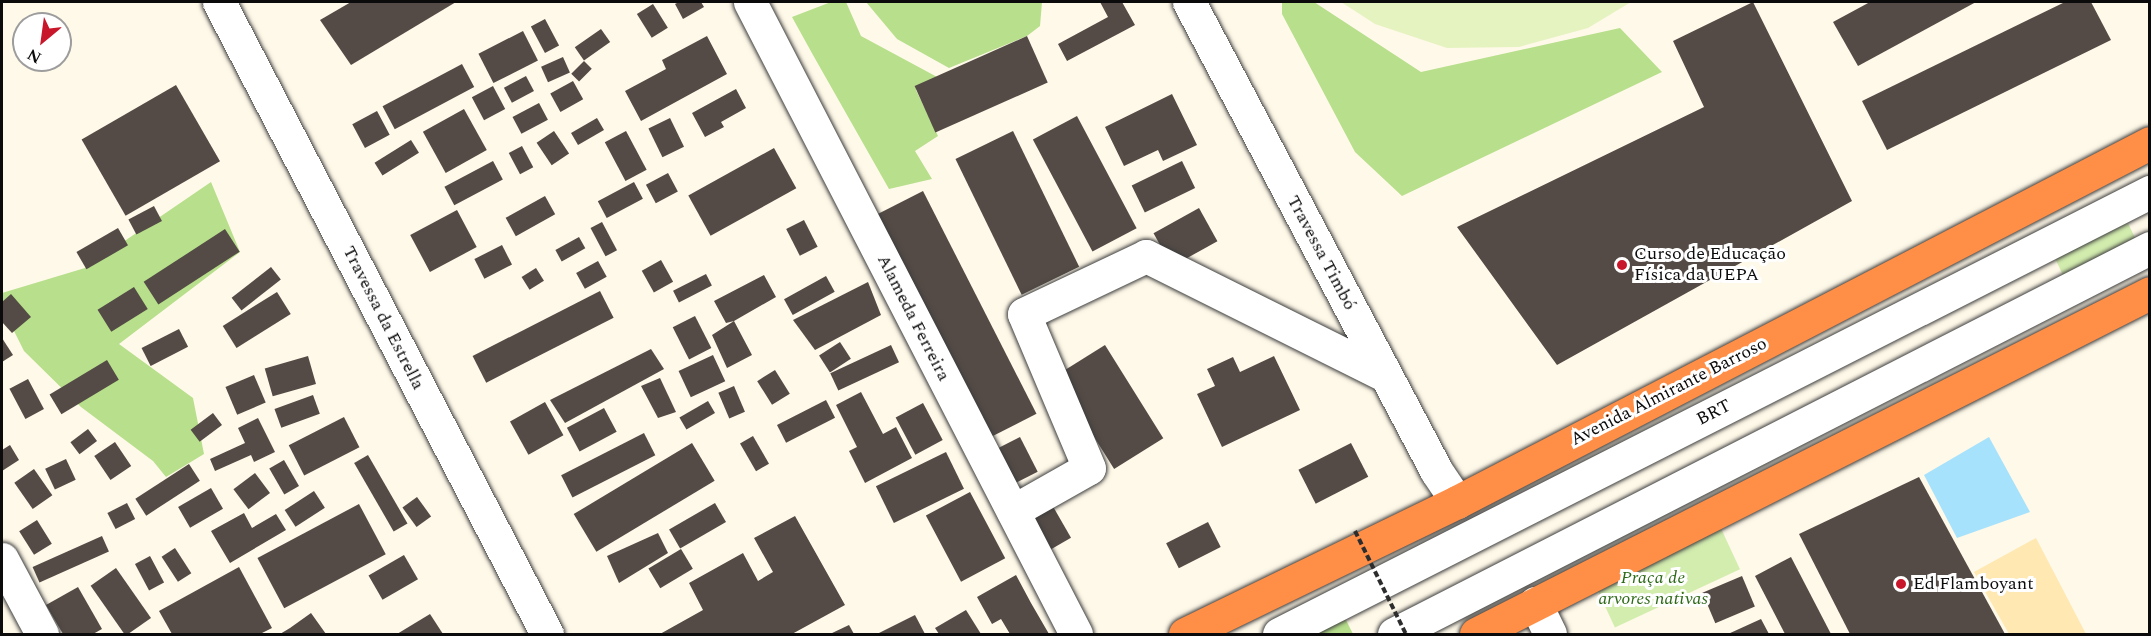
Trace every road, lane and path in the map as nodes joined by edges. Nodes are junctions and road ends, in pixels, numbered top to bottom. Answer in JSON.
{"nodes":[{"id":1,"x":750,"y":2,"type":"edge"},
{"id":2,"x":1189,"y":2,"type":"edge"},
{"id":3,"x":231,"y":6,"type":"edge"},
{"id":4,"x":2150,"y":143,"type":"edge"},
{"id":5,"x":2150,"y":192,"type":"edge"},
{"id":6,"x":2150,"y":248,"type":"edge"},
{"id":7,"x":2150,"y":293,"type":"edge"},
{"id":8,"x":1385,"y":375,"type":"junction"},
{"id":9,"x":1457,"y":502,"type":"junction"},
{"id":10,"x":1013,"y":511,"type":"junction"},
{"id":11,"x":1355,"y":531,"type":"dead end"},
{"id":12,"x":2,"y":559,"type":"edge"},
{"id":13,"x":1534,"y":603,"type":"junction"},
{"id":14,"x":42,"y":634,"type":"edge"},
{"id":15,"x":547,"y":634,"type":"edge"},
{"id":16,"x":1076,"y":634,"type":"edge"},
{"id":17,"x":1185,"y":634,"type":"edge"},
{"id":18,"x":1279,"y":634,"type":"edge"},
{"id":19,"x":1394,"y":634,"type":"edge"},
{"id":20,"x":1406,"y":634,"type":"edge"},
{"id":21,"x":1476,"y":634,"type":"edge"},
{"id":22,"x":1550,"y":634,"type":"edge"}],
"edges":[{"from":1,"to":10,"type":"street","name":"Alameda Ferreira"},
{"from":2,"to":8,"type":"street","name":"Travessa Timbó"},
{"from":3,"to":15,"type":"street","name":"Travessa da Estrella"},
{"from":4,"to":9,"type":"highway","name":"Avenida Almirante Barroso"},
{"from":5,"to":18,"type":"street","name":"BRT"},
{"from":6,"to":19,"type":"street"},
{"from":7,"to":13,"type":"highway"},
{"from":8,"to":9,"type":"street","name":"Travessa Timbó"},
{"from":8,"to":10,"type":"street"},
{"from":9,"to":17,"type":"highway","name":"Avenida Almirante Barroso"},
{"from":10,"to":16,"type":"street","name":"Alameda Ferreira"},
{"from":11,"to":20,"type":"path","bridge":true},
{"from":12,"to":14,"type":"street"},
{"from":13,"to":21,"type":"highway"},
{"from":13,"to":22,"type":"street"}]}
